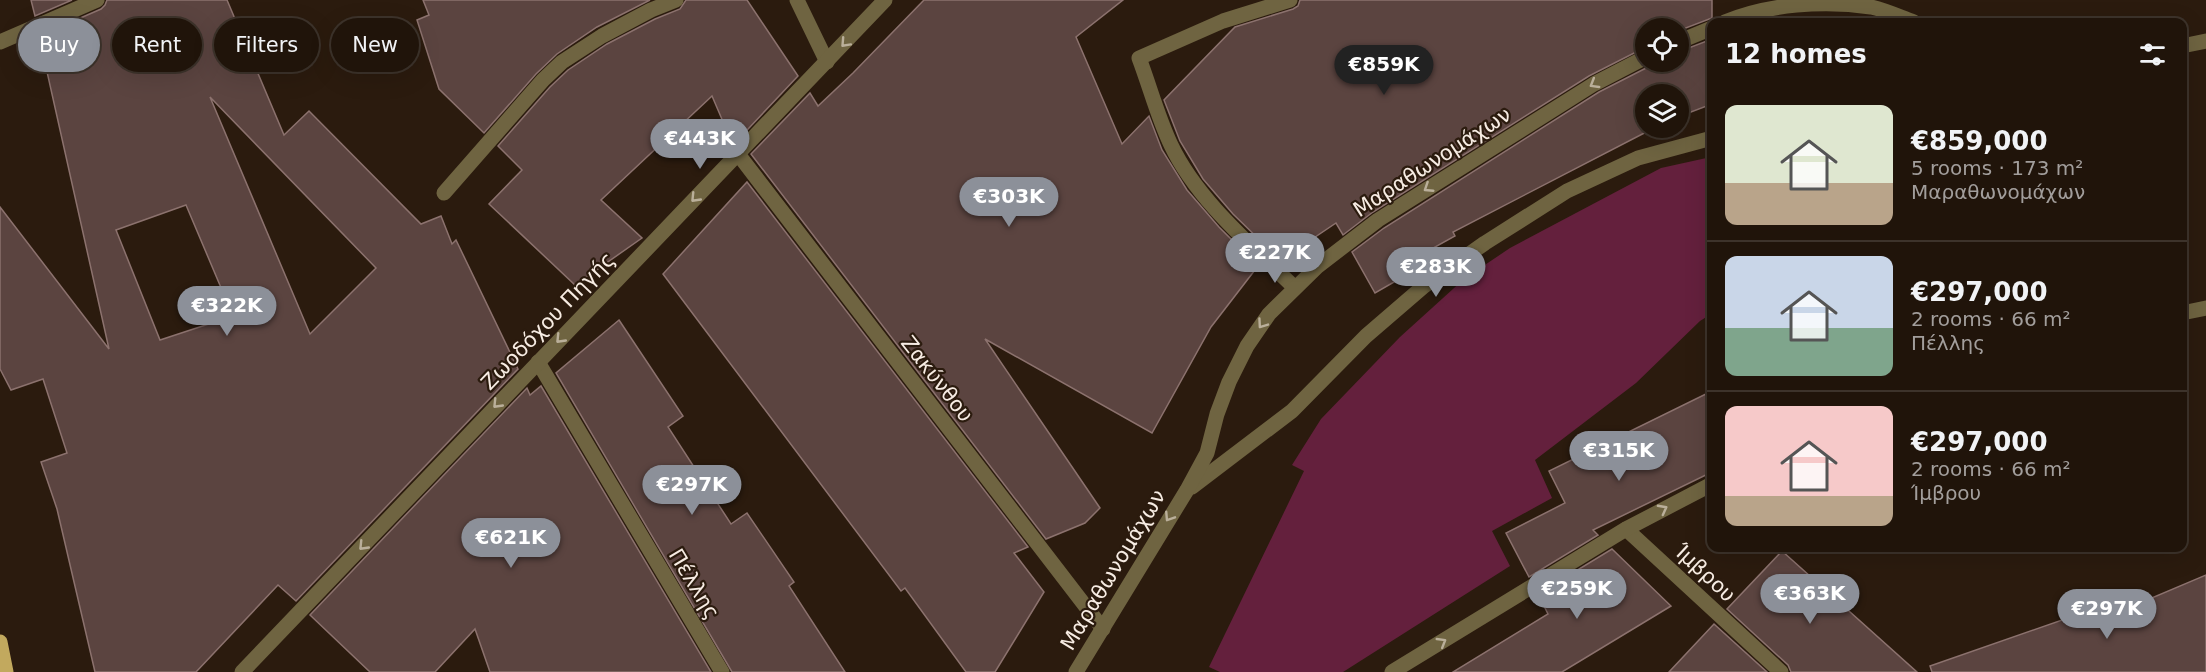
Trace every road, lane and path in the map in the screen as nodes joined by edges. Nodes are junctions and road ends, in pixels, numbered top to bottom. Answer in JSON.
{"nodes":[{"id":1,"x":97,"y":0,"type":"edge"},
{"id":2,"x":676,"y":0,"type":"edge"},
{"id":3,"x":797,"y":0,"type":"edge"},
{"id":4,"x":885,"y":0,"type":"edge"},
{"id":5,"x":1290,"y":0,"type":"edge"},
{"id":6,"x":1737,"y":18,"type":"edge"},
{"id":7,"x":1902,"y":18,"type":"edge"},
{"id":8,"x":1707,"y":30,"type":"edge"},
{"id":9,"x":1689,"y":37,"type":"edge"},
{"id":10,"x":2206,"y":41,"type":"edge"},
{"id":11,"x":0,"y":42,"type":"edge"},
{"id":12,"x":2187,"y":45,"type":"edge"},
{"id":13,"x":827,"y":62,"type":"junction"},
{"id":14,"x":1635,"y":62,"type":"edge"},
{"id":15,"x":1707,"y":139,"type":"edge"},
{"id":16,"x":738,"y":154,"type":"junction"},
{"id":17,"x":444,"y":193,"type":"dead end"},
{"id":18,"x":1294,"y":287,"type":"junction"},
{"id":19,"x":2206,"y":308,"type":"edge"},
{"id":20,"x":2187,"y":312,"type":"edge"},
{"id":21,"x":538,"y":362,"type":"junction"},
{"id":22,"x":1707,"y":487,"type":"edge"},
{"id":23,"x":1187,"y":490,"type":"junction"},
{"id":24,"x":1626,"y":529,"type":"junction"},
{"id":25,"x":1103,"y":629,"type":"junction"},
{"id":26,"x":0,"y":642,"type":"edge"},
{"id":27,"x":6,"y":672,"type":"edge"},
{"id":28,"x":242,"y":672,"type":"edge"},
{"id":29,"x":722,"y":672,"type":"edge"},
{"id":30,"x":1076,"y":672,"type":"edge"},
{"id":31,"x":1392,"y":672,"type":"edge"},
{"id":32,"x":1782,"y":672,"type":"edge"}],
"edges":[{"from":1,"to":11,"type":"street"},
{"from":2,"to":17,"type":"street"},
{"from":3,"to":13,"type":"street"},
{"from":4,"to":13,"type":"street","name":"Ζωοδόχου Πηγής","one_way":true},
{"from":5,"to":18,"type":"street"},
{"from":6,"to":7,"type":"street"},
{"from":8,"to":9,"type":"street"},
{"from":10,"to":12,"type":"street"},
{"from":13,"to":16,"type":"street","name":"Ζωοδόχου Πηγής"},
{"from":14,"to":18,"type":"street","name":"Μαραθωνομάχων","one_way":true},
{"from":15,"to":23,"type":"street","name":"Μαραθωνομάχων"},
{"from":16,"to":21,"type":"street","name":"Ζωοδόχου Πηγής","one_way":true},
{"from":16,"to":25,"type":"street","name":"Ζακύνθου"},
{"from":18,"to":23,"type":"street","name":"Μαραθωνομάχων","one_way":true},
{"from":19,"to":20,"type":"street"},
{"from":21,"to":28,"type":"street","name":"Ζωοδόχου Πηγής","one_way":true},
{"from":21,"to":29,"type":"street","name":"Πέλλης"},
{"from":24,"to":22,"type":"street","one_way":true},
{"from":23,"to":25,"type":"street","name":"Μαραθωνομάχων","one_way":true},
{"from":31,"to":24,"type":"street","one_way":true},
{"from":24,"to":32,"type":"street","name":"Ίμβρου"},
{"from":25,"to":30,"type":"street","name":"Μαραθωνομάχων"},
{"from":26,"to":27,"type":"main road"}]}
